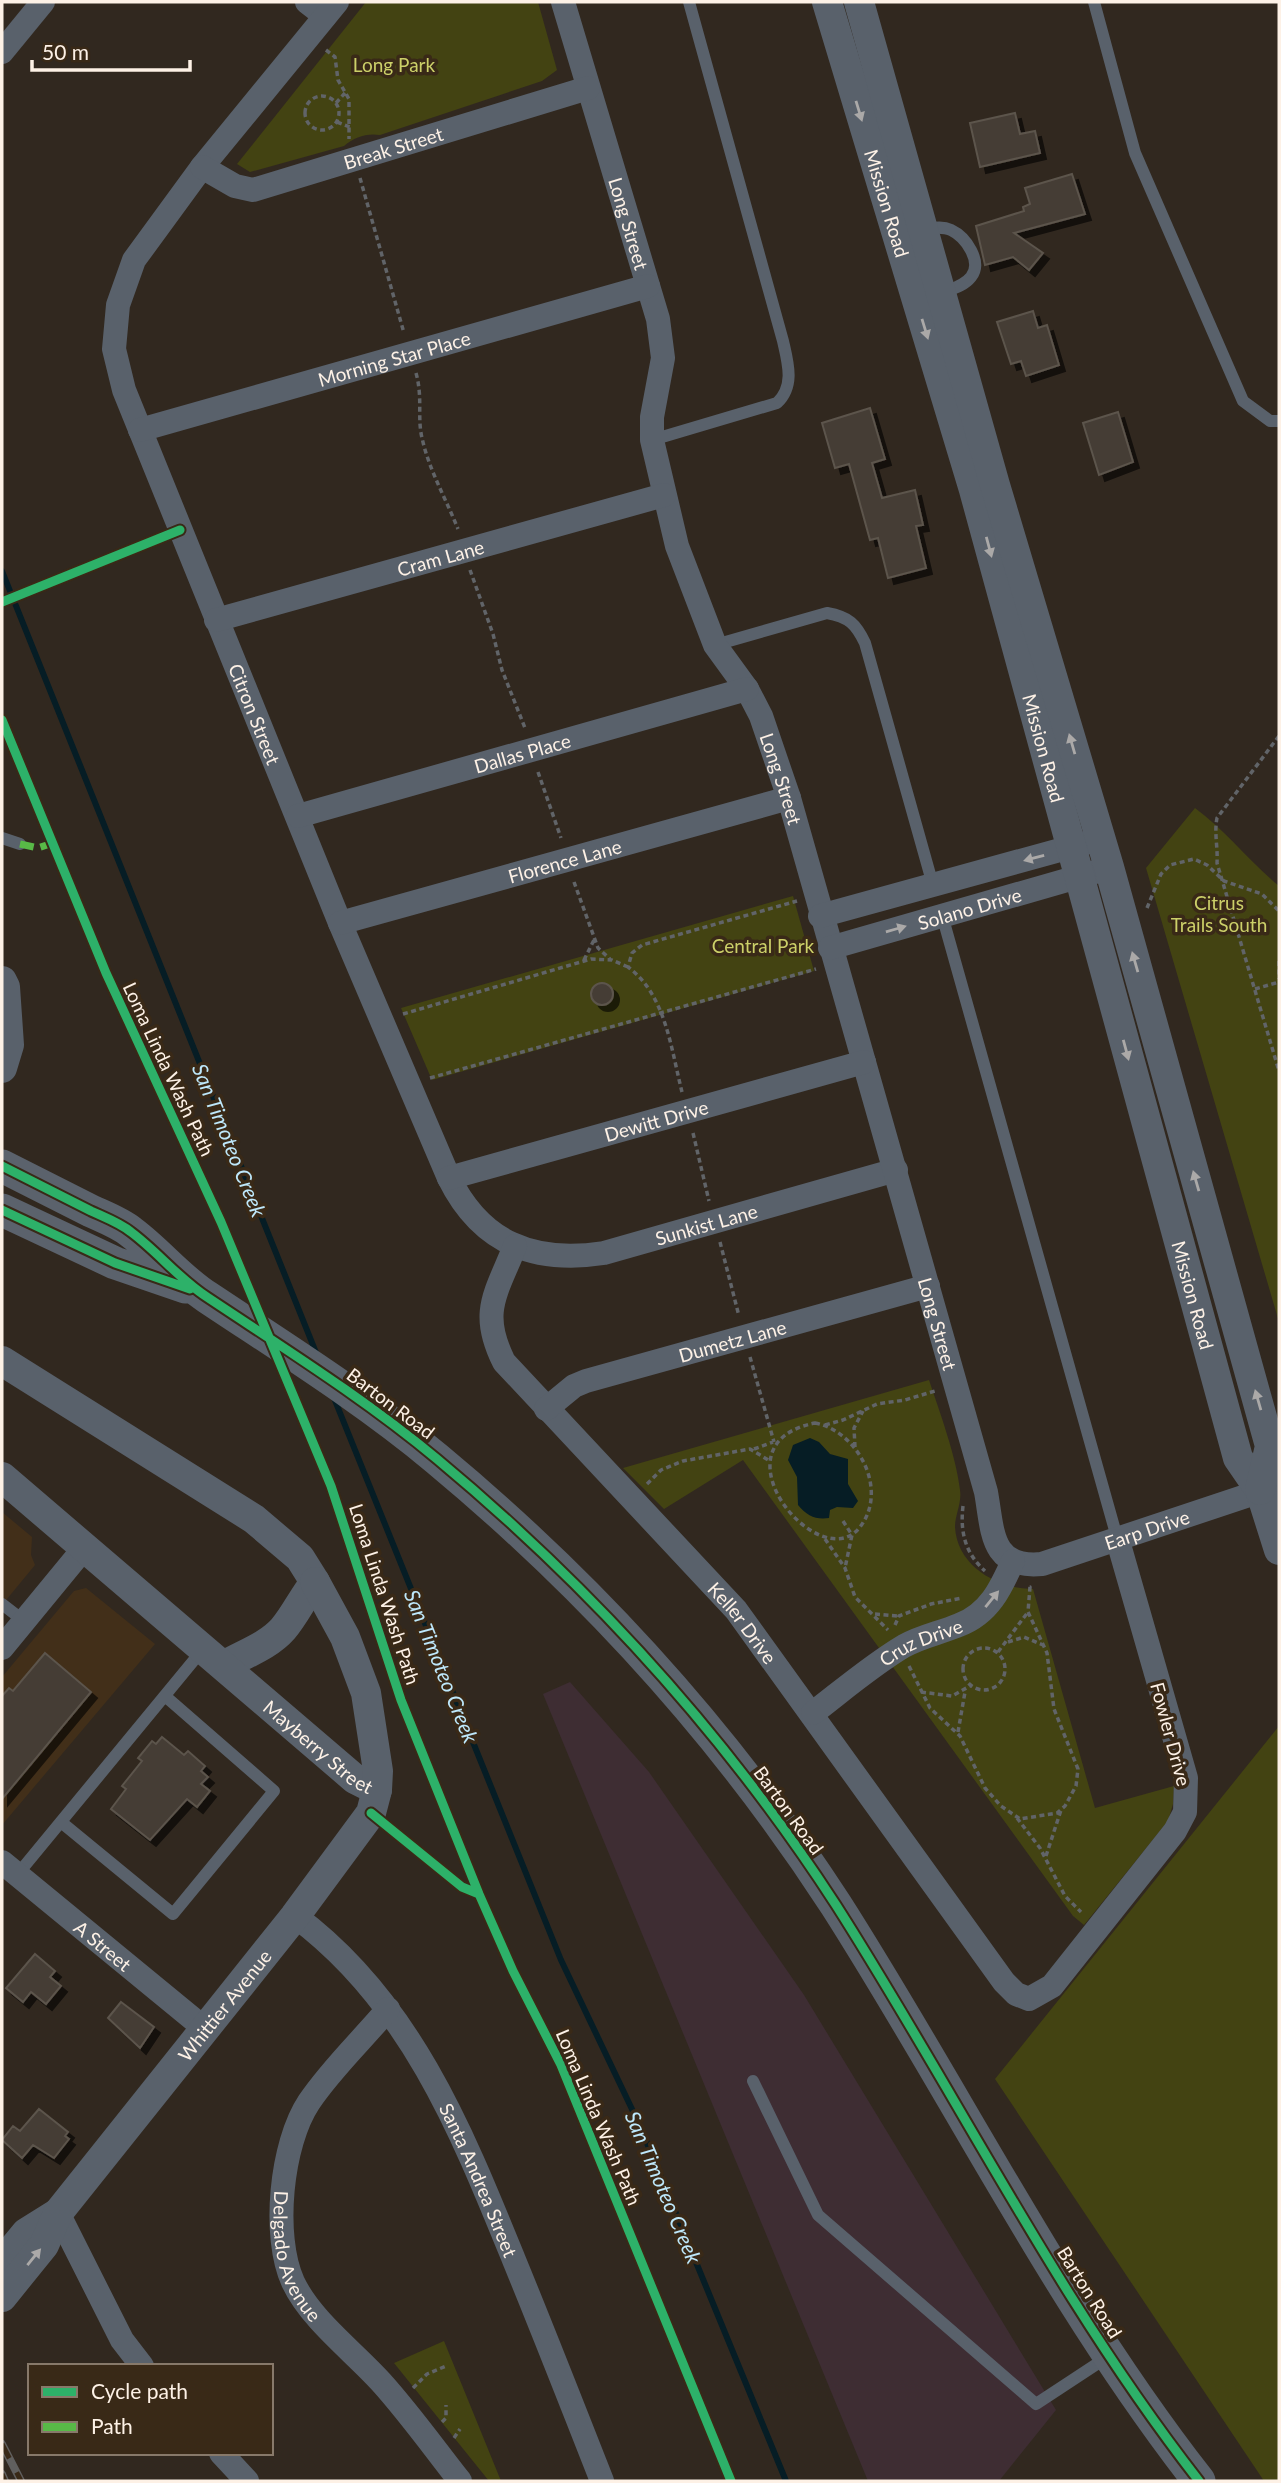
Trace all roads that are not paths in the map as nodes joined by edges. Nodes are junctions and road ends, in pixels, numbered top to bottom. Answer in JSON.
{"nodes":[{"id":1,"x":43,"y":2,"type":"edge"},
{"id":2,"x":563,"y":2,"type":"edge"},
{"id":3,"x":689,"y":2,"type":"edge"},
{"id":4,"x":827,"y":2,"type":"edge"},
{"id":5,"x":859,"y":2,"type":"edge"},
{"id":6,"x":1094,"y":2,"type":"edge"},
{"id":7,"x":323,"y":7,"type":"edge"},
{"id":8,"x":2,"y":52,"type":"edge"},
{"id":9,"x":588,"y":88,"type":"junction"},
{"id":10,"x":202,"y":167,"type":"junction"},
{"id":11,"x":923,"y":229,"type":"junction"},
{"id":12,"x":648,"y":286,"type":"junction"},
{"id":13,"x":942,"y":293,"type":"junction"},
{"id":14,"x":1279,"y":421,"type":"edge"},
{"id":15,"x":140,"y":430,"type":"junction"},
{"id":16,"x":652,"y":440,"type":"junction"},
{"id":17,"x":664,"y":495,"type":"junction"},
{"id":18,"x":216,"y":620,"type":"junction"},
{"id":19,"x":715,"y":645,"type":"junction"},
{"id":20,"x":747,"y":689,"type":"junction"},
{"id":21,"x":789,"y":798,"type":"junction"},
{"id":22,"x":298,"y":816,"type":"junction"},
{"id":23,"x":2,"y":838,"type":"edge"},
{"id":24,"x":20,"y":844,"type":"dead end"},
{"id":25,"x":1071,"y":847,"type":"junction"},
{"id":26,"x":1104,"y":853,"type":"junction"},
{"id":27,"x":1079,"y":877,"type":"junction"},
{"id":28,"x":933,"y":885,"type":"junction"},
{"id":29,"x":942,"y":915,"type":"junction"},
{"id":30,"x":820,"y":916,"type":"junction"},
{"id":31,"x":340,"y":923,"type":"junction"},
{"id":32,"x":830,"y":948,"type":"junction"},
{"id":33,"x":2,"y":981,"type":"edge"},
{"id":34,"x":864,"y":1062,"type":"junction"},
{"id":35,"x":2,"y":1068,"type":"edge"},
{"id":36,"x":2,"y":1166,"type":"edge"},
{"id":37,"x":895,"y":1170,"type":"junction"},
{"id":38,"x":449,"y":1178,"type":"junction"},
{"id":39,"x":2,"y":1210,"type":"edge"},
{"id":40,"x":515,"y":1246,"type":"junction"},
{"id":41,"x":928,"y":1286,"type":"junction"},
{"id":42,"x":200,"y":1293,"type":"junction"},
{"id":43,"x":2,"y":1361,"type":"edge"},
{"id":44,"x":547,"y":1409,"type":"junction"},
{"id":45,"x":2,"y":1478,"type":"edge"},
{"id":46,"x":1270,"y":1488,"type":"edge"},
{"id":47,"x":1118,"y":1541,"type":"junction"},
{"id":48,"x":85,"y":1547,"type":"junction"},
{"id":49,"x":1279,"y":1550,"type":"edge"},
{"id":50,"x":1013,"y":1561,"type":"junction"},
{"id":51,"x":315,"y":1582,"type":"junction"},
{"id":52,"x":2,"y":1604,"type":"edge"},
{"id":53,"x":10,"y":1632,"type":"edge"},
{"id":54,"x":215,"y":1657,"type":"junction"},
{"id":55,"x":165,"y":1696,"type":"junction"},
{"id":56,"x":813,"y":1713,"type":"junction"},
{"id":57,"x":377,"y":1790,"type":"junction"},
{"id":58,"x":61,"y":1822,"type":"junction"},
{"id":59,"x":9,"y":1869,"type":"edge"},
{"id":60,"x":295,"y":1916,"type":"junction"},
{"id":61,"x":1029,"y":1999,"type":"joint"},
{"id":62,"x":388,"y":2009,"type":"junction"},
{"id":63,"x":204,"y":2028,"type":"junction"},
{"id":64,"x":753,"y":2081,"type":"dead end"},
{"id":65,"x":58,"y":2213,"type":"junction"},
{"id":66,"x":2,"y":2262,"type":"edge"},
{"id":67,"x":2,"y":2297,"type":"edge"},
{"id":68,"x":1110,"y":2356,"type":"junction"},
{"id":69,"x":140,"y":2364,"type":"edge"},
{"id":70,"x":223,"y":2455,"type":"edge"},
{"id":71,"x":247,"y":2481,"type":"edge"},
{"id":72,"x":460,"y":2481,"type":"edge"},
{"id":73,"x":602,"y":2481,"type":"edge"},
{"id":74,"x":1199,"y":2481,"type":"edge"}],
"edges":[{"from":1,"to":8,"type":"street"},
{"from":2,"to":9,"type":"street","name":"Long Street"},
{"from":3,"to":16,"type":"lane"},
{"from":4,"to":25,"type":"street","name":"Mission Road","one_way":true},
{"from":5,"to":11,"type":"street","name":"Mission Road"},
{"from":6,"to":14,"type":"lane"},
{"from":7,"to":10,"type":"street","name":"Citron Street"},
{"from":9,"to":10,"type":"street","name":"Break Street"},
{"from":9,"to":12,"type":"street","name":"Long Street"},
{"from":10,"to":15,"type":"street","name":"Citron Street"},
{"from":11,"to":13,"type":"street","name":"Mission Road"},
{"from":11,"to":13,"type":"lane"},
{"from":12,"to":15,"type":"street","name":"Morning Star Place"},
{"from":12,"to":16,"type":"street","name":"Long Street"},
{"from":26,"to":13,"type":"street","name":"Mission Road","one_way":true},
{"from":15,"to":18,"type":"street","name":"Citron Street"},
{"from":16,"to":17,"type":"street","name":"Long Street"},
{"from":17,"to":18,"type":"street","name":"Cram Lane"},
{"from":17,"to":19,"type":"street","name":"Long Street"},
{"from":18,"to":22,"type":"street","name":"Citron Street"},
{"from":19,"to":20,"type":"street","name":"Long Street"},
{"from":19,"to":28,"type":"lane"},
{"from":20,"to":21,"type":"street","name":"Long Street"},
{"from":20,"to":22,"type":"street","name":"Dallas Place"},
{"from":21,"to":30,"type":"street","name":"Long Street"},
{"from":21,"to":31,"type":"street","name":"Florence Lane"},
{"from":22,"to":31,"type":"street","name":"Citron Street"},
{"from":23,"to":24,"type":"lane"},
{"from":25,"to":26,"type":"street","name":"Solano Drive"},
{"from":25,"to":27,"type":"street","name":"Mission Road"},
{"from":25,"to":28,"type":"street","name":"Solano Drive","one_way":true},
{"from":26,"to":27,"type":"street","name":"Solano Drive"},
{"from":46,"to":26,"type":"street","name":"Mission Road","one_way":true},
{"from":27,"to":29,"type":"street","name":"Solano Drive"},
{"from":27,"to":46,"type":"street","name":"Mission Road","one_way":true},
{"from":28,"to":29,"type":"street"},
{"from":28,"to":30,"type":"street","name":"Solano Drive"},
{"from":32,"to":29,"type":"street","name":"Solano Drive","one_way":true},
{"from":29,"to":47,"type":"lane"},
{"from":30,"to":32,"type":"street","name":"Long Street"},
{"from":31,"to":38,"type":"street","name":"Citron Street"},
{"from":32,"to":34,"type":"street","name":"Long Street"},
{"from":33,"to":35,"type":"street"},
{"from":34,"to":37,"type":"street","name":"Long Street"},
{"from":34,"to":38,"type":"street","name":"Dewitt Drive"},
{"from":36,"to":42,"type":"main road","name":"Barton Road"},
{"from":37,"to":40,"type":"street","name":"Sunkist Lane"},
{"from":37,"to":41,"type":"street","name":"Long Street"},
{"from":38,"to":40,"type":"street","name":"Citron Street"},
{"from":39,"to":42,"type":"main road","name":"Barton Road"},
{"from":40,"to":44,"type":"street","name":"Keller Drive"},
{"from":41,"to":44,"type":"street","name":"Dumetz Lane"},
{"from":41,"to":50,"type":"street","name":"Long Street"},
{"from":42,"to":68,"type":"main road","name":"Barton Road"},
{"from":43,"to":51,"type":"street","name":"Mayberry Street"},
{"from":44,"to":56,"type":"street","name":"Keller Drive"},
{"from":45,"to":48,"type":"street","name":"Mayberry Street"},
{"from":46,"to":47,"type":"street","name":"Earp Drive"},
{"from":46,"to":49,"type":"street","name":"Mission Road"},
{"from":47,"to":50,"type":"street","name":"Earp Drive"},
{"from":47,"to":61,"type":"street","name":"Fowler Drive"},
{"from":48,"to":53,"type":"street"},
{"from":48,"to":54,"type":"street","name":"Mayberry Street"},
{"from":56,"to":50,"type":"street","name":"Cruz Drive","one_way":true},
{"from":51,"to":54,"type":"street"},
{"from":51,"to":57,"type":"street","name":"Mayberry Street"},
{"from":52,"to":53,"type":"lane"},
{"from":54,"to":55,"type":"lane"},
{"from":54,"to":57,"type":"street","name":"Mayberry Street"},
{"from":55,"to":58,"type":"lane"},
{"from":55,"to":58,"type":"lane"},
{"from":56,"to":61,"type":"street","name":"Keller Drive"},
{"from":57,"to":60,"type":"street","name":"Whittier Avenue"},
{"from":58,"to":59,"type":"lane"},
{"from":59,"to":63,"type":"street","name":"A Street"},
{"from":60,"to":62,"type":"street","name":"Santa Andrea Street"},
{"from":60,"to":63,"type":"street","name":"Whittier Avenue"},
{"from":62,"to":72,"type":"street","name":"Delgado Avenue"},
{"from":62,"to":73,"type":"street","name":"Santa Andrea Street"},
{"from":63,"to":65,"type":"street","name":"Whittier Avenue"},
{"from":64,"to":68,"type":"lane"},
{"from":65,"to":66,"type":"street","name":"Whittier Avenue"},
{"from":67,"to":65,"type":"street","name":"Whittier Avenue","one_way":true},
{"from":65,"to":69,"type":"street"},
{"from":68,"to":74,"type":"main road","name":"Barton Road"},
{"from":70,"to":71,"type":"street"}]}
